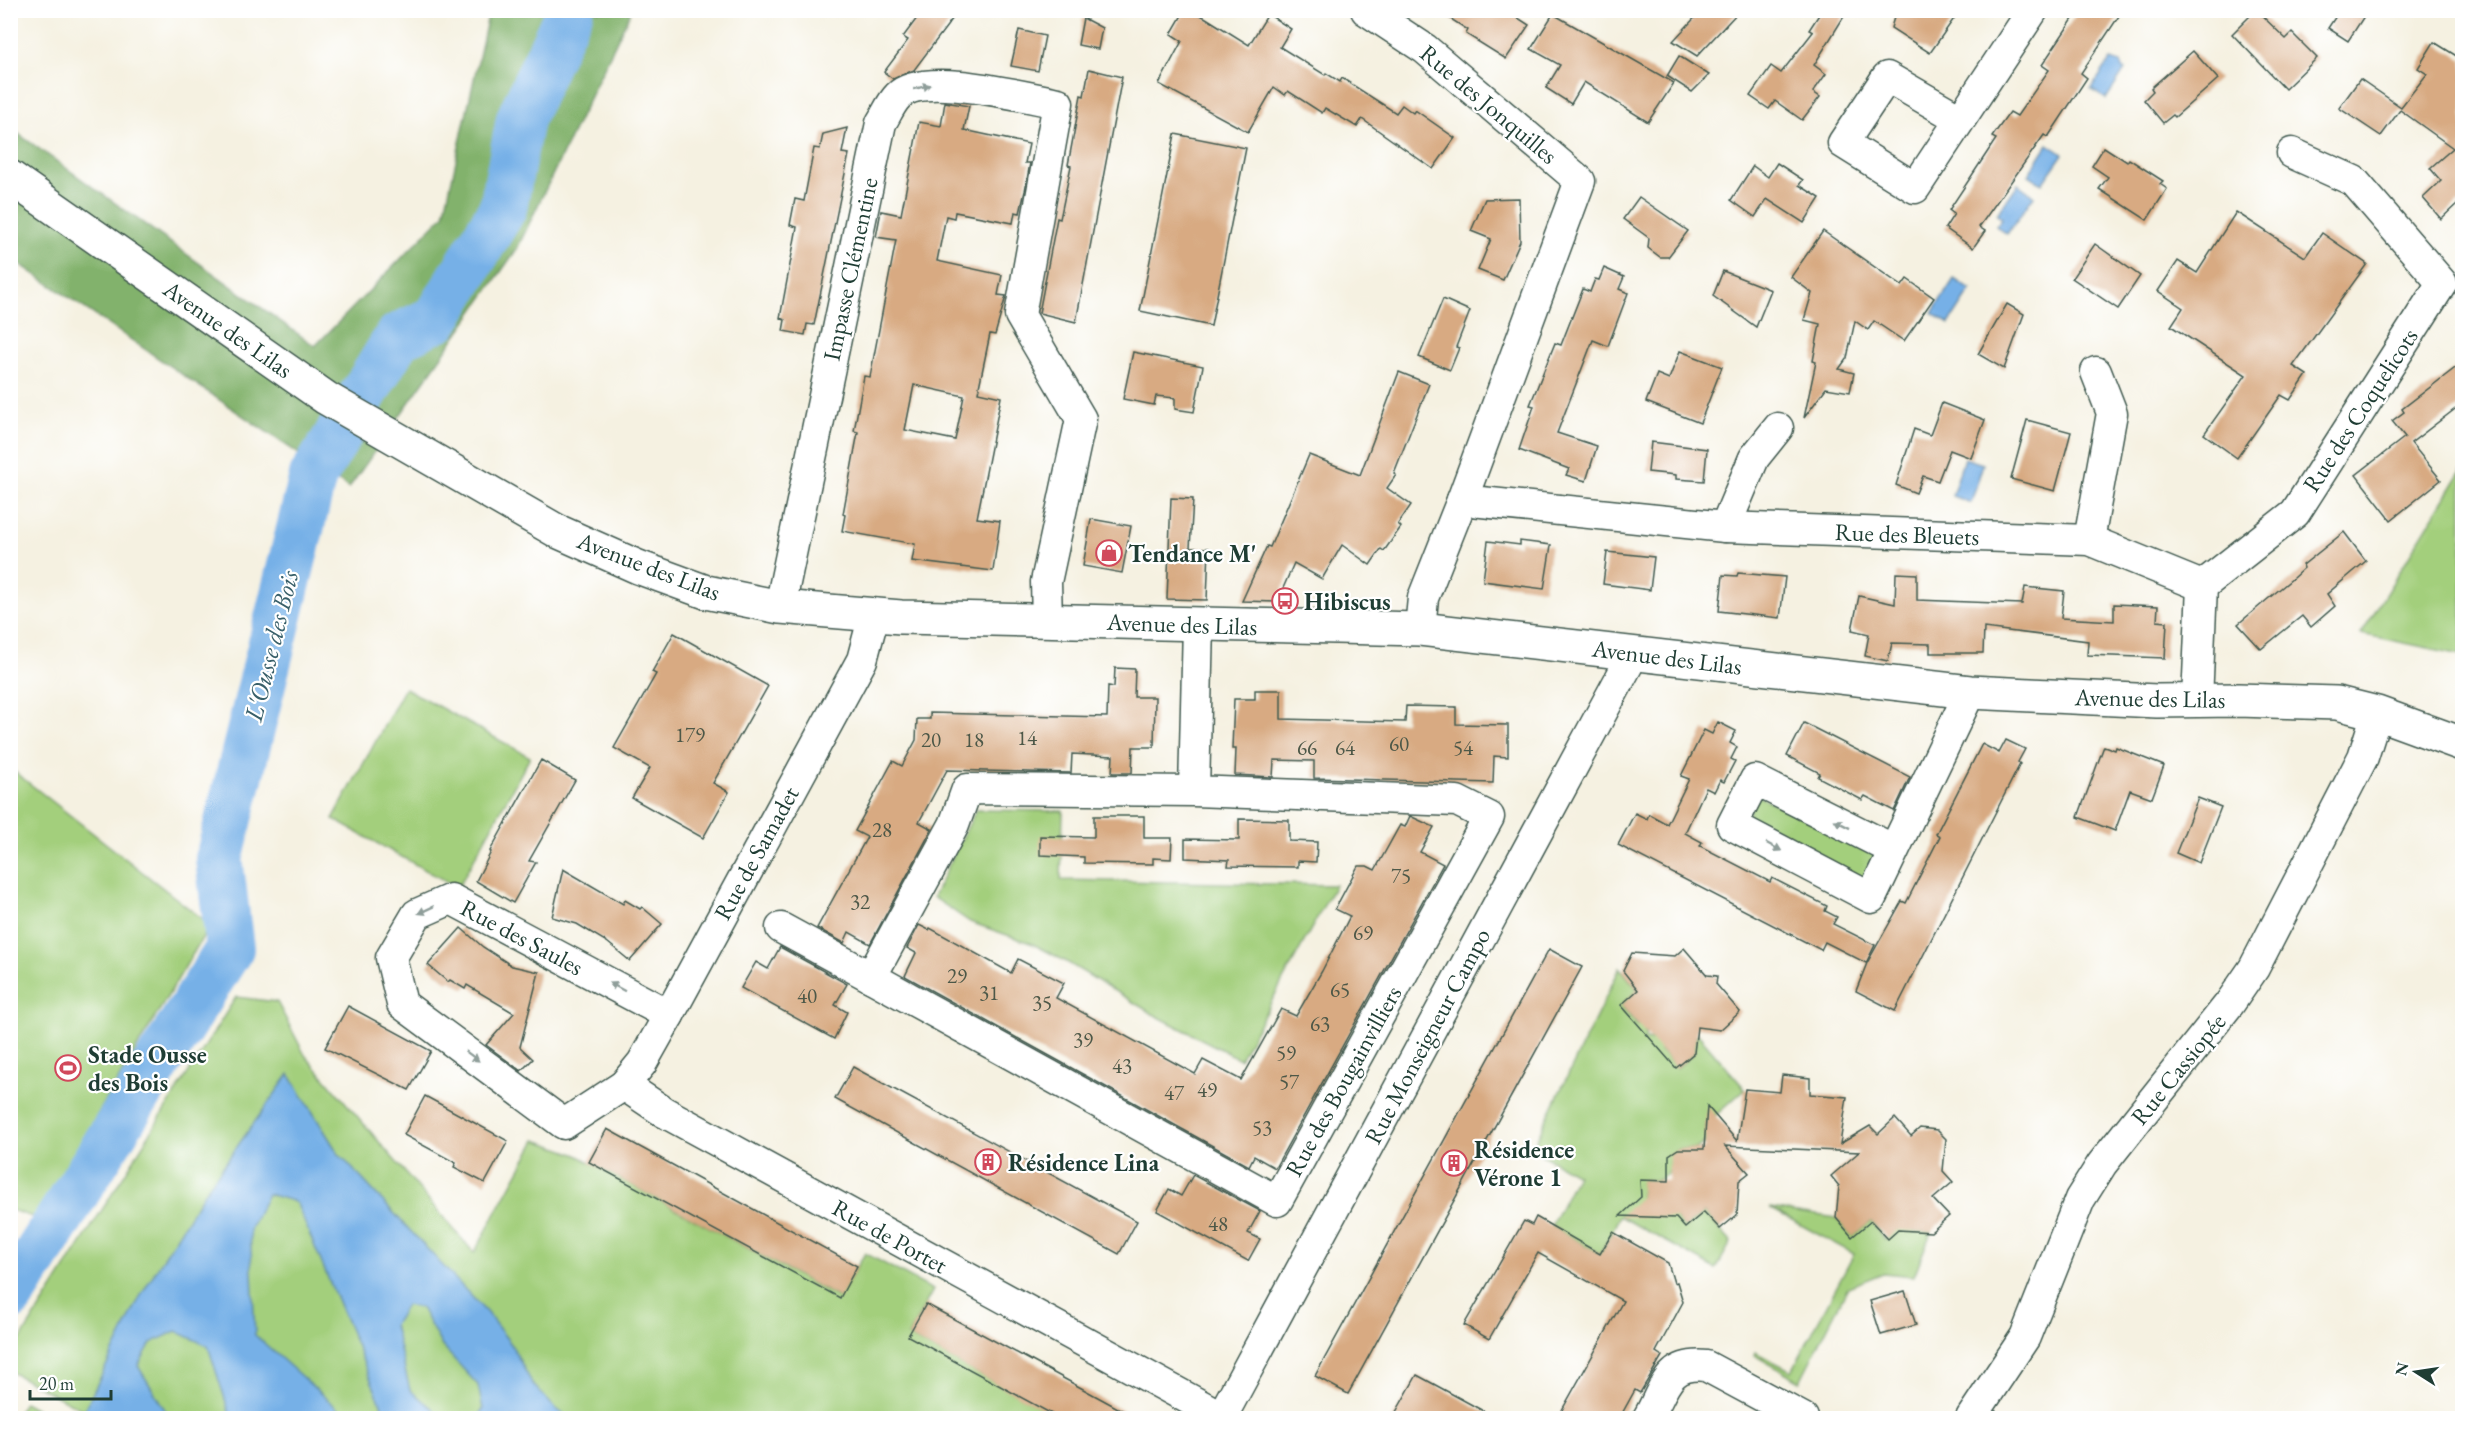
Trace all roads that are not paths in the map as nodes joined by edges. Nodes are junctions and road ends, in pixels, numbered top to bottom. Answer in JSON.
{"nodes":[{"id":1,"x":1366,"y":10,"type":"edge"},
{"id":2,"x":2033,"y":10,"type":"edge"},
{"id":3,"x":1960,"y":119,"type":"dead end"},
{"id":4,"x":2292,"y":153,"type":"dead end"},
{"id":5,"x":10,"y":177,"type":"edge"},
{"id":6,"x":2096,"y":372,"type":"dead end"},
{"id":7,"x":1778,"y":428,"type":"dead end"},
{"id":8,"x":1462,"y":500,"type":"junction"},
{"id":9,"x":1725,"y":527,"type":"junction"},
{"id":10,"x":2089,"y":540,"type":"junction"},
{"id":11,"x":2202,"y":586,"type":"junction"},
{"id":12,"x":780,"y":607,"type":"junction"},
{"id":13,"x":874,"y":615,"type":"junction"},
{"id":14,"x":1047,"y":620,"type":"junction"},
{"id":15,"x":1198,"y":624,"type":"junction"},
{"id":16,"x":1420,"y":630,"type":"junction"},
{"id":17,"x":1634,"y":653,"type":"junction"},
{"id":18,"x":1970,"y":692,"type":"junction"},
{"id":19,"x":2197,"y":700,"type":"junction"},
{"id":20,"x":2377,"y":713,"type":"junction"},
{"id":21,"x":2463,"y":744,"type":"edge"},
{"id":22,"x":1194,"y":792,"type":"junction"},
{"id":23,"x":1489,"y":818,"type":"junction"},
{"id":24,"x":1533,"y":840,"type":"junction"},
{"id":25,"x":1894,"y":850,"type":"junction"},
{"id":26,"x":781,"y":928,"type":"dead end"},
{"id":27,"x":871,"y":977,"type":"junction"},
{"id":28,"x":669,"y":1015,"type":"junction"},
{"id":29,"x":624,"y":1085,"type":"junction"},
{"id":30,"x":1221,"y":1418,"type":"edge"},
{"id":31,"x":1648,"y":1419,"type":"edge"},
{"id":32,"x":1803,"y":1419,"type":"edge"},
{"id":33,"x":1971,"y":1419,"type":"edge"}],
"edges":[{"from":1,"to":8,"type":"street","name":"Rue des Jonquilles"},
{"from":2,"to":3,"type":"street"},
{"from":4,"to":11,"type":"street","name":"Rue des Coquelicots"},
{"from":5,"to":12,"type":"street","name":"Avenue des Lilas"},
{"from":6,"to":10,"type":"street"},
{"from":7,"to":9,"type":"street"},
{"from":8,"to":9,"type":"street","name":"Rue des Bleuets"},
{"from":8,"to":16,"type":"street"},
{"from":9,"to":10,"type":"street","name":"Rue des Bleuets"},
{"from":10,"to":11,"type":"street","name":"Rue des Bleuets"},
{"from":11,"to":19,"type":"street"},
{"from":12,"to":13,"type":"street","name":"Avenue des Lilas"},
{"from":12,"to":14,"type":"street","name":"Impasse Clémentine","one_way":true},
{"from":13,"to":14,"type":"street","name":"Avenue des Lilas"},
{"from":13,"to":28,"type":"street","name":"Rue de Samadet"},
{"from":14,"to":15,"type":"street","name":"Avenue des Lilas"},
{"from":15,"to":16,"type":"street","name":"Avenue des Lilas"},
{"from":15,"to":22,"type":"street"},
{"from":16,"to":17,"type":"street","name":"Avenue des Lilas"},
{"from":17,"to":18,"type":"street","name":"Avenue des Lilas"},
{"from":17,"to":24,"type":"street","name":"Rue Monseigneur Campo"},
{"from":18,"to":19,"type":"street","name":"Avenue des Lilas"},
{"from":18,"to":25,"type":"street"},
{"from":19,"to":20,"type":"street","name":"Avenue des Lilas"},
{"from":20,"to":21,"type":"street","name":"Avenue des Lilas"},
{"from":20,"to":33,"type":"street","name":"Rue Cassiopée"},
{"from":22,"to":23,"type":"street"},
{"from":22,"to":27,"type":"street"},
{"from":23,"to":24,"type":"street"},
{"from":23,"to":27,"type":"street","name":"Rue des Bougainvilliers"},
{"from":24,"to":30,"type":"street","name":"Rue Monseigneur Campo"},
{"from":25,"to":25,"type":"street","one_way":true},
{"from":26,"to":27,"type":"street","name":"Rue des Bougainvilliers"},
{"from":28,"to":29,"type":"street","name":"Rue de Samadet"},
{"from":28,"to":29,"type":"street","name":"Rue des Saules","one_way":true},
{"from":29,"to":30,"type":"street","name":"Rue de Portet"},
{"from":31,"to":32,"type":"street"}]}
